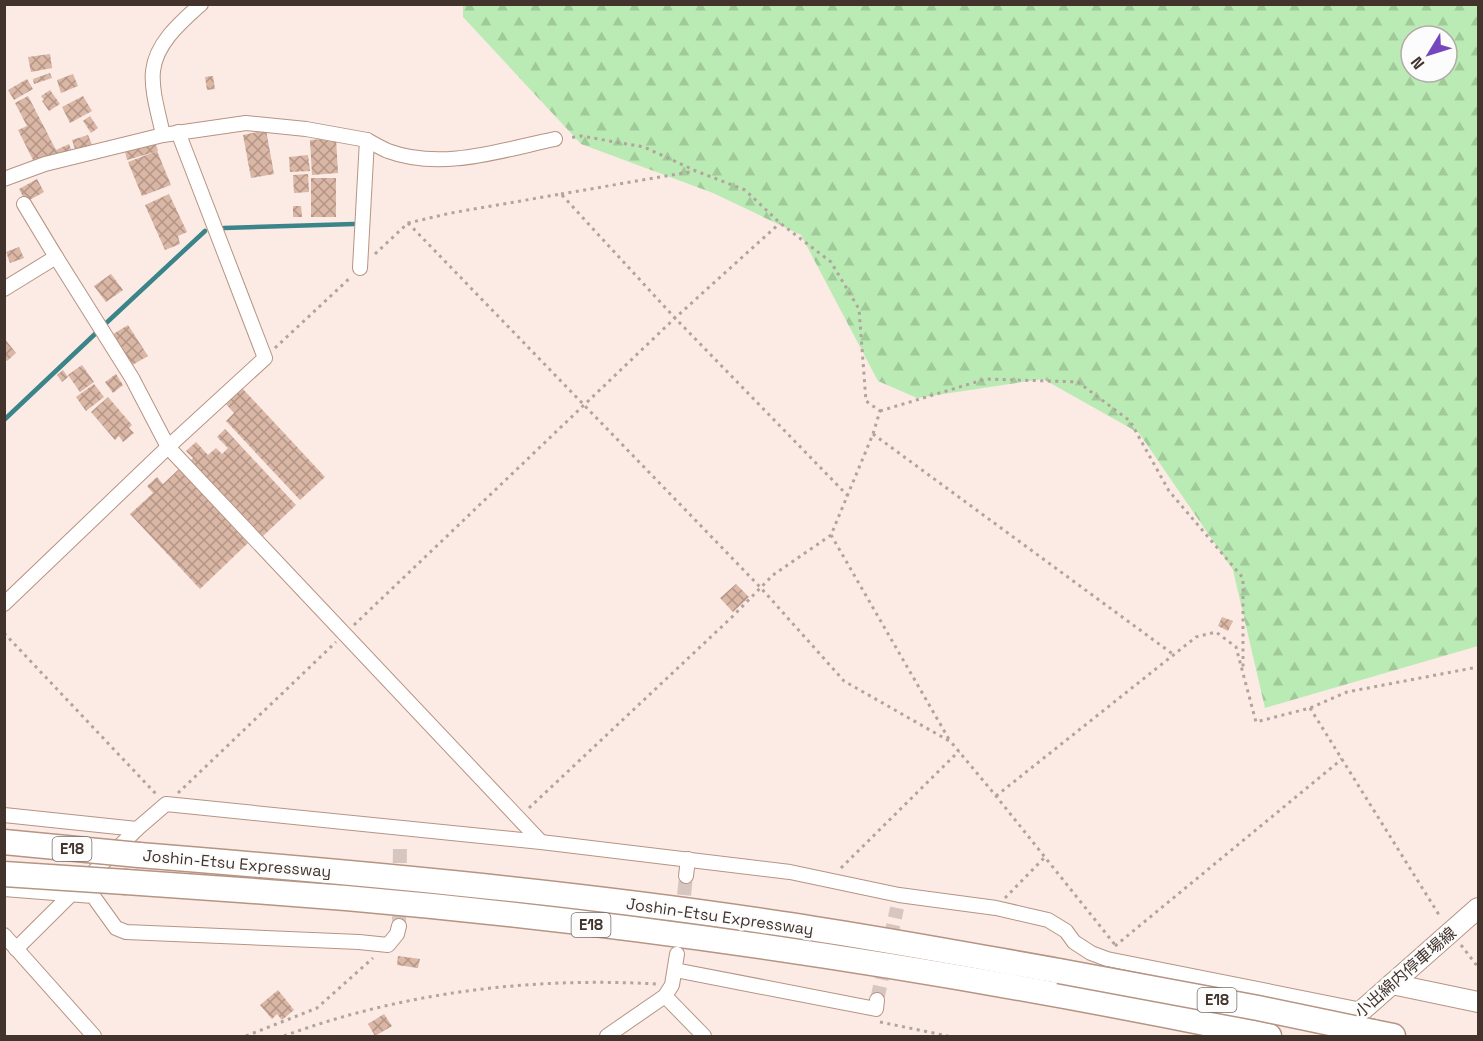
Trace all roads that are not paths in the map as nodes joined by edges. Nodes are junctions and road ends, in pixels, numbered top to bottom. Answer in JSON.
{"nodes":[{"id":1,"x":201,"y":4,"type":"edge"},
{"id":2,"x":178,"y":132,"type":"junction"},
{"id":3,"x":163,"y":135,"type":"junction"},
{"id":4,"x":555,"y":139,"type":"road end"},
{"id":5,"x":367,"y":140,"type":"junction"},
{"id":6,"x":4,"y":178,"type":"edge"},
{"id":7,"x":24,"y":204,"type":"dead end"},
{"id":8,"x":56,"y":257,"type":"junction"},
{"id":9,"x":360,"y":268,"type":"road end"},
{"id":10,"x":4,"y":289,"type":"edge"},
{"id":11,"x":168,"y":447,"type":"junction"},
{"id":12,"x":4,"y":604,"type":"edge"},
{"id":13,"x":4,"y":814,"type":"edge"},
{"id":14,"x":137,"y":829,"type":"junction"},
{"id":15,"x":402,"y":829,"type":"junction"},
{"id":16,"x":4,"y":842,"type":"edge"},
{"id":17,"x":542,"y":842,"type":"junction"},
{"id":18,"x":400,"y":843,"type":"tunnel mouth"},
{"id":19,"x":688,"y":859,"type":"junction"},
{"id":20,"x":4,"y":874,"type":"edge"},
{"id":21,"x":686,"y":876,"type":"tunnel mouth"},
{"id":22,"x":4,"y":889,"type":"edge"},
{"id":23,"x":74,"y":894,"type":"junction"},
{"id":24,"x":1479,"y":908,"type":"edge"},
{"id":25,"x":399,"y":926,"type":"tunnel mouth"},
{"id":26,"x":4,"y":936,"type":"edge"},
{"id":27,"x":16,"y":949,"type":"junction"},
{"id":28,"x":677,"y":954,"type":"dead end"},
{"id":29,"x":675,"y":970,"type":"junction"},
{"id":30,"x":1392,"y":984,"type":"junction"},
{"id":31,"x":668,"y":991,"type":"junction"},
{"id":32,"x":877,"y":1000,"type":"dead end"},
{"id":33,"x":1479,"y":1002,"type":"edge"},
{"id":34,"x":1362,"y":1010,"type":"junction"},
{"id":35,"x":1383,"y":1034,"type":"edge"},
{"id":36,"x":94,"y":1036,"type":"edge"},
{"id":37,"x":607,"y":1036,"type":"edge"},
{"id":38,"x":704,"y":1036,"type":"edge"},
{"id":39,"x":1269,"y":1036,"type":"edge"},
{"id":40,"x":1333,"y":1036,"type":"edge"}],
"edges":[{"from":1,"to":3,"type":"street"},
{"from":2,"to":3,"type":"street"},
{"from":2,"to":5,"type":"street"},
{"from":2,"to":11,"type":"street"},
{"from":3,"to":6,"type":"street"},
{"from":4,"to":5,"type":"street"},
{"from":5,"to":9,"type":"street"},
{"from":7,"to":8,"type":"street"},
{"from":8,"to":10,"type":"street"},
{"from":8,"to":11,"type":"street"},
{"from":11,"to":12,"type":"street"},
{"from":11,"to":17,"type":"street"},
{"from":13,"to":14,"type":"street"},
{"from":14,"to":15,"type":"street"},
{"from":14,"to":23,"type":"street"},
{"from":15,"to":17,"type":"street"},
{"from":15,"to":18,"type":"street"},
{"from":16,"to":35,"type":"highway","name":"Joshin-Etsu Expressway","number":"E18","bridge":true},
{"from":17,"to":19,"type":"street"},
{"from":19,"to":21,"type":"street"},
{"from":19,"to":34,"type":"street"},
{"from":20,"to":39,"type":"highway","name":"Joshin-Etsu Expressway","number":"E18","bridge":true},
{"from":22,"to":23,"type":"street"},
{"from":23,"to":25,"type":"street"},
{"from":23,"to":27,"type":"street"},
{"from":24,"to":30,"type":"main road","name":"小出綿内停車場線"},
{"from":26,"to":27,"type":"street"},
{"from":27,"to":36,"type":"street"},
{"from":28,"to":29,"type":"street"},
{"from":29,"to":31,"type":"street"},
{"from":29,"to":32,"type":"street"},
{"from":30,"to":33,"type":"main road"},
{"from":30,"to":34,"type":"main road","name":"小出綿内停車場線"},
{"from":31,"to":37,"type":"street"},
{"from":31,"to":38,"type":"street"},
{"from":34,"to":40,"type":"main road","name":"小出綿内停車場線"}]}
